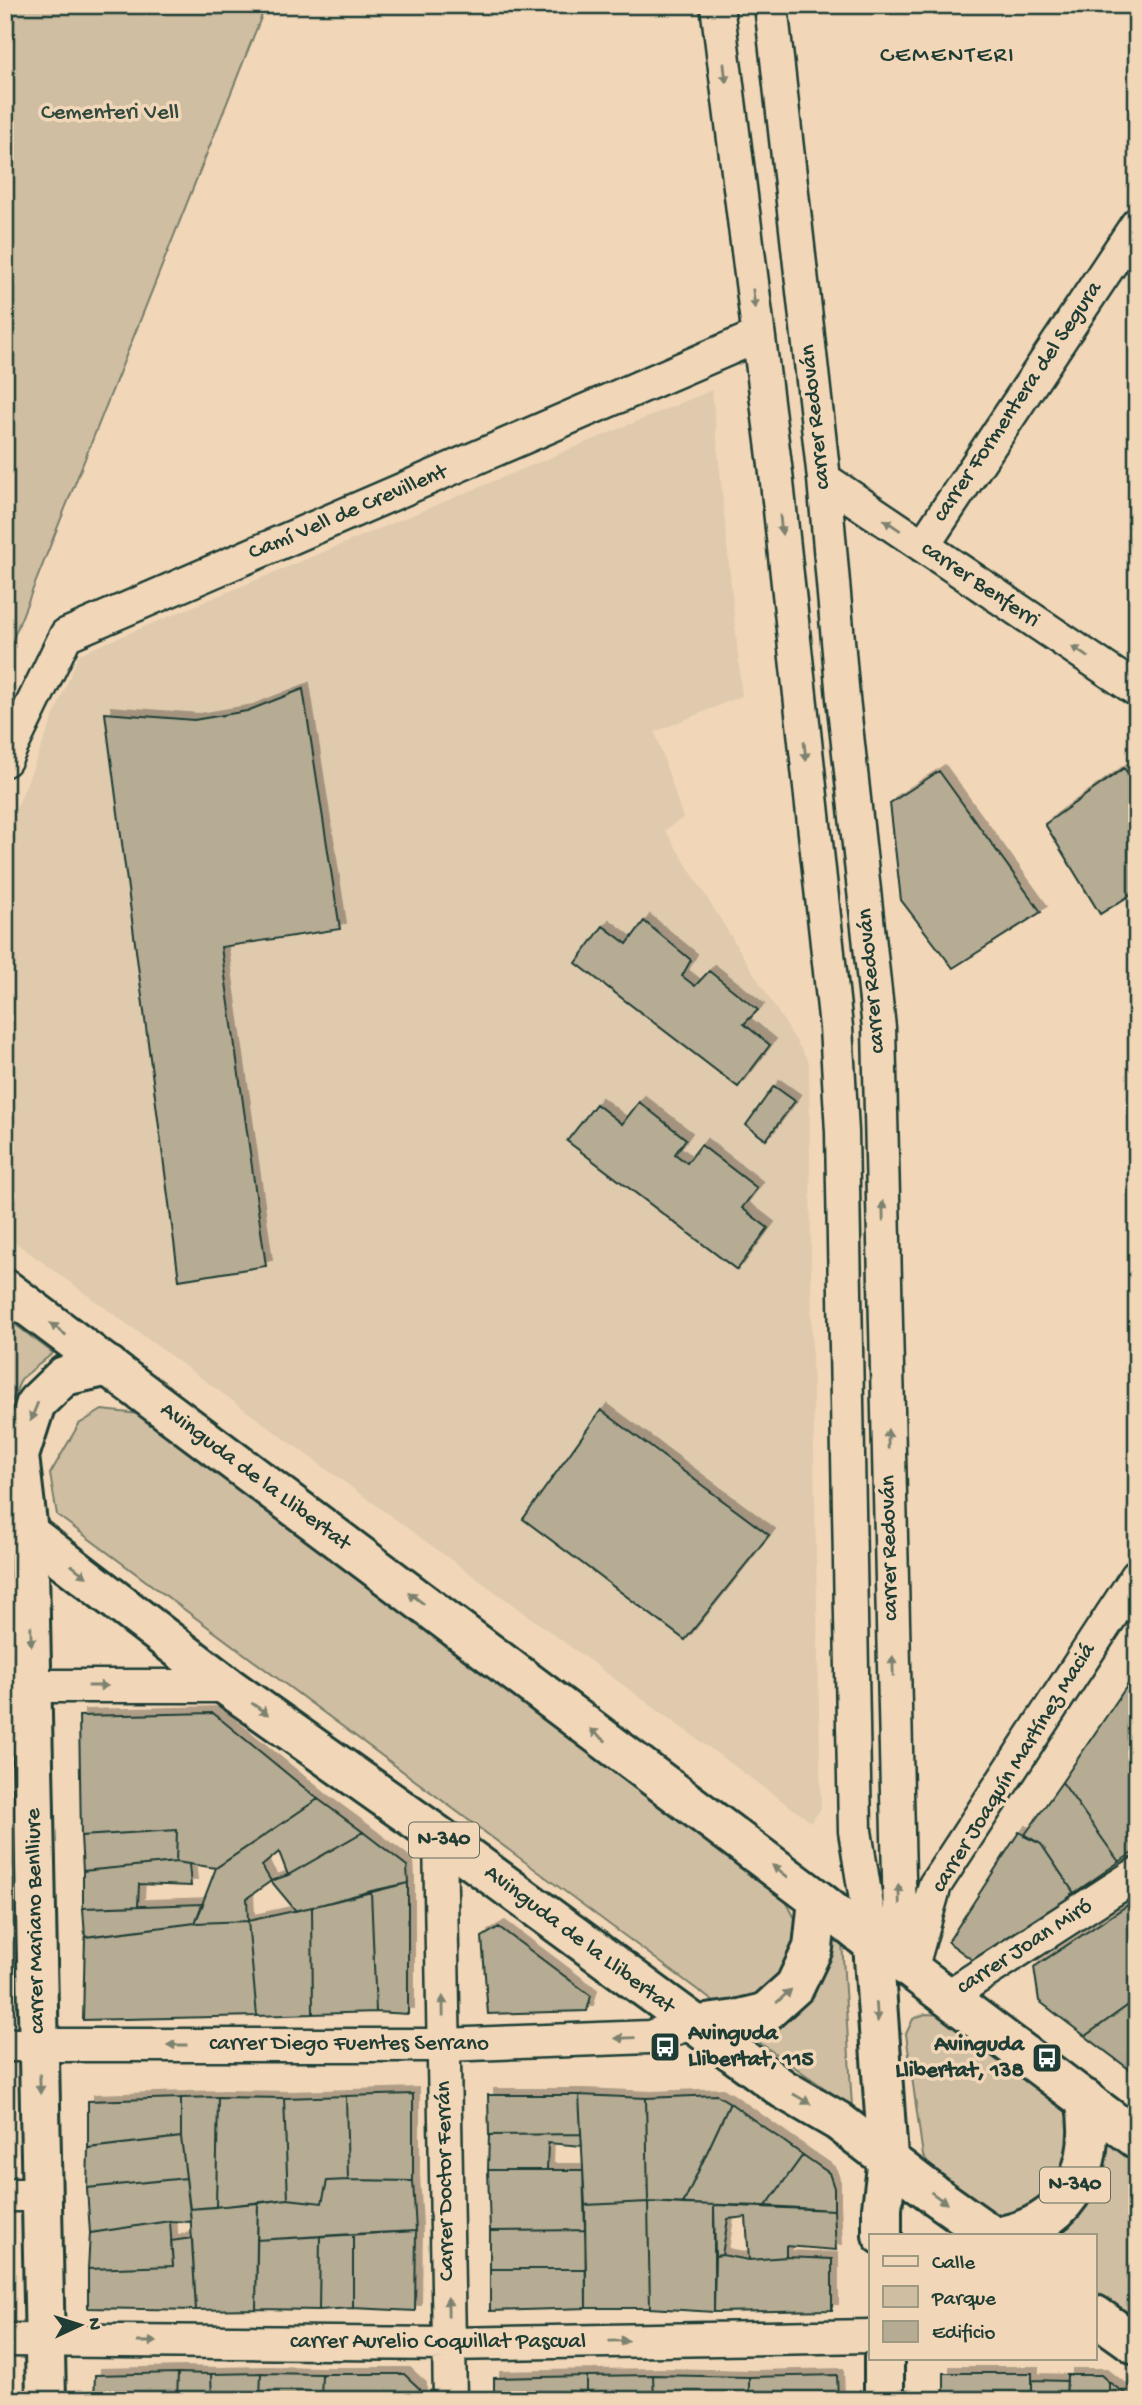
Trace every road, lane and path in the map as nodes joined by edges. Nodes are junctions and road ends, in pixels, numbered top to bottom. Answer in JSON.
{"nodes":[{"id":1,"x":717,"y":5,"type":"edge"},
{"id":2,"x":771,"y":5,"type":"edge"},
{"id":3,"x":1137,"y":223,"type":"edge"},
{"id":4,"x":758,"y":336,"type":"junction"},
{"id":5,"x":824,"y":479,"type":"junction"},
{"id":6,"x":923,"y":546,"type":"junction"},
{"id":7,"x":1137,"y":690,"type":"edge"},
{"id":8,"x":5,"y":760,"type":"edge"},
{"id":9,"x":5,"y":1289,"type":"edge"},
{"id":10,"x":108,"y":1366,"type":"junction"},
{"id":11,"x":17,"y":1523,"type":"edge"},
{"id":12,"x":1137,"y":1576,"type":"edge"},
{"id":13,"x":18,"y":1686,"type":"edge"},
{"id":14,"x":227,"y":1686,"type":"junction"},
{"id":15,"x":440,"y":1837,"type":"junction"},
{"id":16,"x":1137,"y":1874,"type":"edge"},
{"id":17,"x":818,"y":1900,"type":"junction"},
{"id":18,"x":895,"y":1958,"type":"junction"},
{"id":19,"x":947,"y":1997,"type":"junction"},
{"id":20,"x":695,"y":2024,"type":"junction"},
{"id":21,"x":22,"y":2045,"type":"edge"},
{"id":22,"x":444,"y":2045,"type":"junction"},
{"id":23,"x":1085,"y":2099,"type":"junction"},
{"id":24,"x":1137,"y":2139,"type":"edge"},
{"id":25,"x":888,"y":2158,"type":"junction"},
{"id":26,"x":24,"y":2195,"type":"edge"},
{"id":27,"x":882,"y":2234,"type":"edge"},
{"id":28,"x":990,"y":2234,"type":"edge"},
{"id":29,"x":1008,"y":2234,"type":"edge"},
{"id":30,"x":1096,"y":2316,"type":"edge"},
{"id":31,"x":869,"y":2336,"type":"edge"},
{"id":32,"x":5,"y":2340,"type":"edge"},
{"id":33,"x":45,"y":2341,"type":"junction"},
{"id":34,"x":449,"y":2344,"type":"junction"},
{"id":35,"x":1137,"y":2346,"type":"edge"},
{"id":36,"x":884,"y":2360,"type":"edge"},
{"id":37,"x":46,"y":2400,"type":"edge"},
{"id":38,"x":450,"y":2400,"type":"edge"},
{"id":39,"x":884,"y":2400,"type":"edge"}],
"edges":[{"from":1,"to":4,"type":"street","name":"carrer Redován","one_way":true},
{"from":2,"to":5,"type":"street","name":"carrer Redován"},
{"from":3,"to":6,"type":"street","name":"carrer Formentera del Segura"},
{"from":4,"to":8,"type":"street","name":"Camí Vell de Crevillent"},
{"from":4,"to":18,"type":"street","name":"carrer Redován","one_way":true},
{"from":6,"to":5,"type":"street","name":"carrer Benferri","one_way":true},
{"from":18,"to":5,"type":"street","name":"carrer Redován","one_way":true},
{"from":7,"to":6,"type":"street","name":"carrer Benferri","one_way":true},
{"from":10,"to":9,"type":"main road","name":"Avinguda de la Llibertat","one_way":true},
{"from":10,"to":11,"type":"main road","name":"carrer Mariano Benlliure","one_way":true},
{"from":17,"to":10,"type":"main road","name":"Avinguda de la Llibertat","one_way":true},
{"from":11,"to":13,"type":"main road","name":"carrer Mariano Benlliure","one_way":true},
{"from":11,"to":14,"type":"main road","name":"Avinguda de la Llibertat","number":"N-340","one_way":true},
{"from":12,"to":18,"type":"street","name":"carrer Joaquín Martínez Maciá"},
{"from":13,"to":14,"type":"street","one_way":true},
{"from":13,"to":21,"type":"main road","name":"carrer Mariano Benlliure"},
{"from":14,"to":15,"type":"main road","name":"Avinguda de la Llibertat","number":"N-340","one_way":true},
{"from":15,"to":20,"type":"main road","name":"Avinguda de la Llibertat","number":"N-340"},
{"from":22,"to":15,"type":"street","name":"Carrer Doctor Ferrán","one_way":true},
{"from":16,"to":19,"type":"street","name":"carrer Joan Miró"},
{"from":17,"to":18,"type":"main road","name":"Avinguda de la Llibertat"},
{"from":20,"to":17,"type":"main road","one_way":true},
{"from":18,"to":19,"type":"main road","name":"Avinguda de la Llibertat"},
{"from":18,"to":25,"type":"main road","one_way":true},
{"from":19,"to":23,"type":"main road","name":"Avinguda de la Llibertat"},
{"from":20,"to":22,"type":"street","name":"carrer Diego Fuentes Serrano","one_way":true},
{"from":20,"to":25,"type":"main road","name":"Avinguda de la Llibertat","number":"N-340","one_way":true},
{"from":22,"to":21,"type":"street","name":"carrer Diego Fuentes Serrano","one_way":true},
{"from":21,"to":26,"type":"main road","name":"carrer Mariano Benlliure","one_way":true},
{"from":34,"to":22,"type":"street","name":"Carrer Doctor Ferrán","one_way":true},
{"from":23,"to":24,"type":"main road","name":"Avinguda de la Llibertat"},
{"from":23,"to":29,"type":"main road","number":"N-340"},
{"from":25,"to":27,"type":"main road"},
{"from":25,"to":28,"type":"main road","name":"Avinguda de la Llibertat","number":"N-340","one_way":true},
{"from":26,"to":33,"type":"main road","name":"carrer Mariano Benlliure"},
{"from":30,"to":35,"type":"main road"},
{"from":34,"to":31,"type":"street","name":"carrer Aurelio Coquillat Pascual","one_way":true},
{"from":32,"to":33,"type":"street","name":"carrer Aurelio Coquillat Pascual"},
{"from":33,"to":34,"type":"street","name":"carrer Aurelio Coquillat Pascual","one_way":true},
{"from":33,"to":37,"type":"main road","name":"carrer Mariano Benlliure"},
{"from":34,"to":38,"type":"street","name":"Carrer Doctor Ferrán"},
{"from":36,"to":39,"type":"main road"}]}
